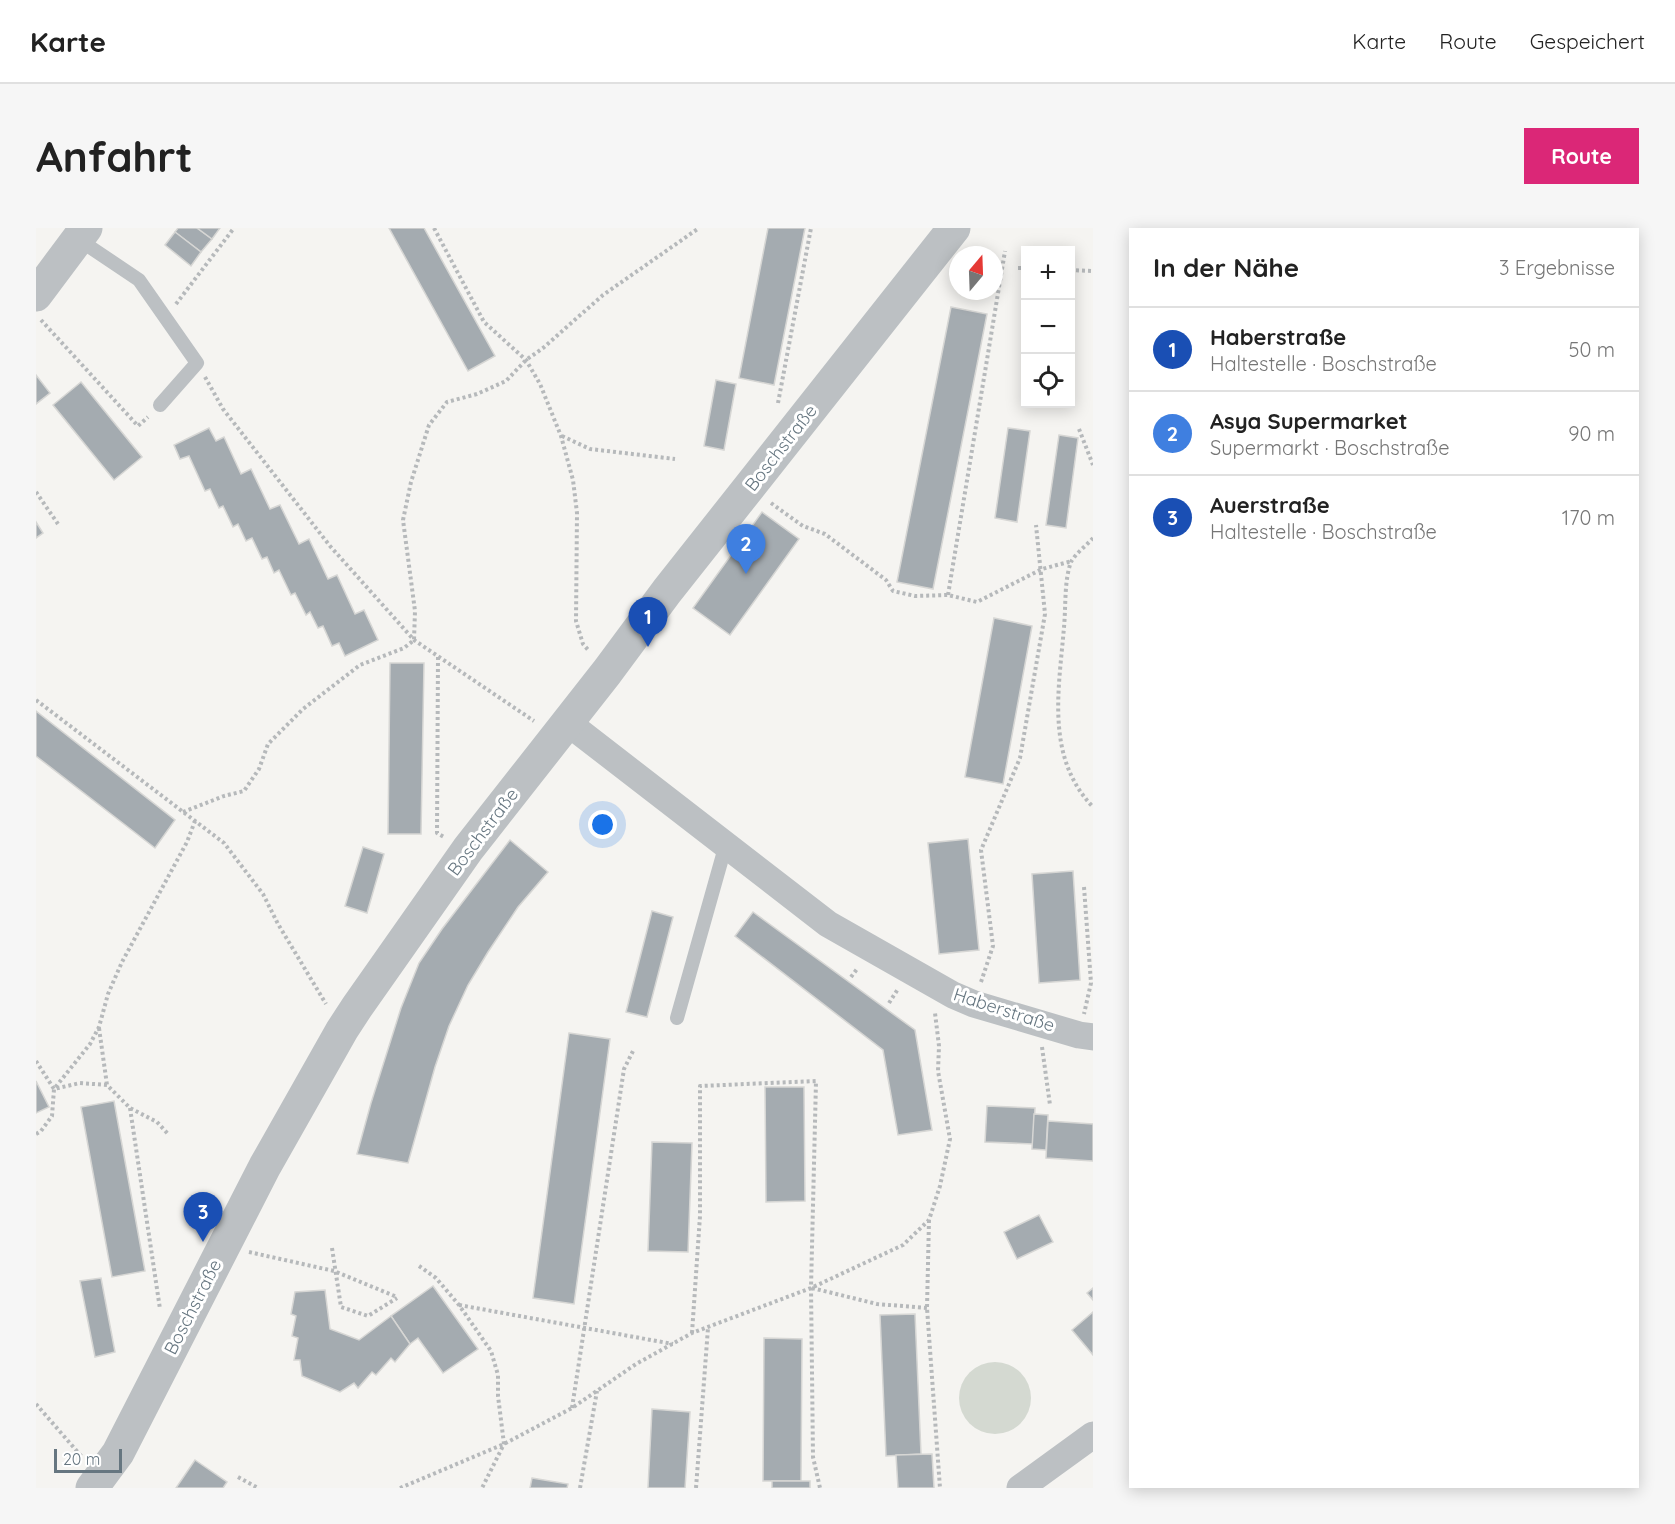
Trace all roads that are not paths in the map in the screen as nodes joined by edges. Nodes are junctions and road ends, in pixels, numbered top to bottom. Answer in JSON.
{"nodes":[{"id":1,"x":954,"y":228,"type":"edge"},
{"id":2,"x":82,"y":233,"type":"edge"},
{"id":3,"x":36,"y":295,"type":"edge"},
{"id":4,"x":160,"y":405,"type":"road end"},
{"id":5,"x":562,"y":730,"type":"junction"},
{"id":6,"x":726,"y":844,"type":"junction"},
{"id":7,"x":677,"y":1018,"type":"dead end"},
{"id":8,"x":1086,"y":1036,"type":"edge"},
{"id":9,"x":1093,"y":1435,"type":"edge"},
{"id":10,"x":96,"y":1483,"type":"edge"},
{"id":11,"x":1020,"y":1488,"type":"edge"}],
"edges":[{"from":1,"to":5,"type":"street","name":"Boschstraße"},
{"from":2,"to":3,"type":"street"},
{"from":2,"to":4,"type":"lane"},
{"from":5,"to":6,"type":"street","name":"Haberstraße"},
{"from":5,"to":10,"type":"street","name":"Boschstraße"},
{"from":6,"to":7,"type":"lane"},
{"from":6,"to":8,"type":"street","name":"Haberstraße"},
{"from":9,"to":11,"type":"street"}]}
